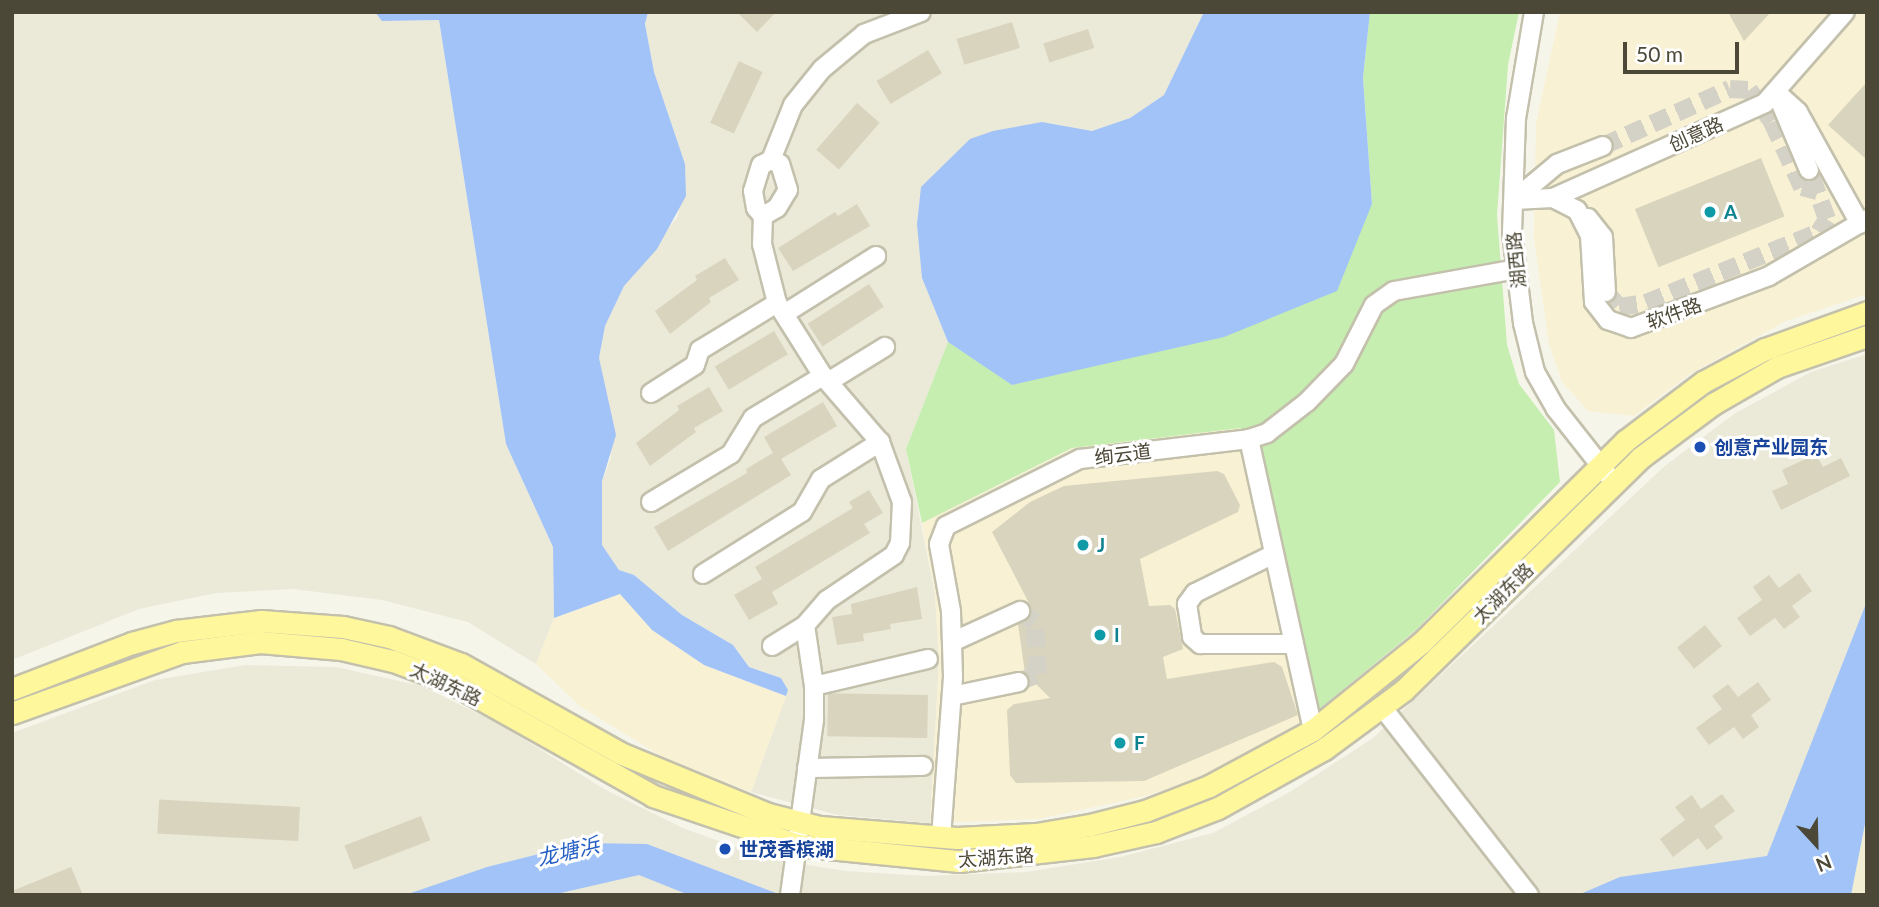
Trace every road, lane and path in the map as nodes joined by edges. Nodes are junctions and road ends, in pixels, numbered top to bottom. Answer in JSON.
{"nodes":[{"id":1,"x":922,"y":12,"type":"edge"},
{"id":2,"x":1534,"y":12,"type":"edge"},
{"id":3,"x":1845,"y":12,"type":"edge"},
{"id":4,"x":1777,"y":93,"type":"junction"},
{"id":5,"x":1603,"y":146,"type":"tunnel mouth"},
{"id":6,"x":771,"y":160,"type":"junction"},
{"id":7,"x":1809,"y":170,"type":"tunnel mouth"},
{"id":8,"x":1553,"y":198,"type":"junction"},
{"id":9,"x":1514,"y":200,"type":"junction"},
{"id":10,"x":1577,"y":210,"type":"junction"},
{"id":11,"x":763,"y":216,"type":"junction"},
{"id":12,"x":1863,"y":222,"type":"edge"},
{"id":13,"x":876,"y":256,"type":"dead end"},
{"id":14,"x":1516,"y":269,"type":"junction"},
{"id":15,"x":1606,"y":292,"type":"dead end"},
{"id":16,"x":780,"y":308,"type":"junction"},
{"id":17,"x":1867,"y":312,"type":"edge"},
{"id":18,"x":1867,"y":336,"type":"edge"},
{"id":19,"x":885,"y":346,"type":"dead end"},
{"id":20,"x":826,"y":379,"type":"junction"},
{"id":21,"x":651,"y":393,"type":"dead end"},
{"id":22,"x":1249,"y":439,"type":"junction"},
{"id":23,"x":880,"y":442,"type":"junction"},
{"id":24,"x":1600,"y":465,"type":"junction"},
{"id":25,"x":1614,"y":482,"type":"junction"},
{"id":26,"x":651,"y":502,"type":"dead end"},
{"id":27,"x":1274,"y":554,"type":"junction"},
{"id":28,"x":703,"y":574,"type":"dead end"},
{"id":29,"x":1020,"y":611,"type":"dead end"},
{"id":30,"x":805,"y":625,"type":"junction"},
{"id":31,"x":952,"y":642,"type":"junction"},
{"id":32,"x":1294,"y":644,"type":"junction"},
{"id":33,"x":772,"y":646,"type":"dead end"},
{"id":34,"x":928,"y":659,"type":"dead end"},
{"id":35,"x":1020,"y":682,"type":"tunnel mouth"},
{"id":36,"x":814,"y":686,"type":"junction"},
{"id":37,"x":12,"y":689,"type":"edge"},
{"id":38,"x":952,"y":696,"type":"junction"},
{"id":39,"x":1382,"y":707,"type":"junction"},
{"id":40,"x":12,"y":713,"type":"edge"},
{"id":41,"x":1313,"y":730,"type":"junction"},
{"id":42,"x":923,"y":766,"type":"dead end"},
{"id":43,"x":807,"y":768,"type":"junction"},
{"id":44,"x":800,"y":822,"type":"junction"},
{"id":45,"x":941,"y":837,"type":"junction"},
{"id":46,"x":798,"y":845,"type":"junction"},
{"id":47,"x":790,"y":893,"type":"edge"},
{"id":48,"x":1529,"y":895,"type":"edge"}],
"edges":[{"from":1,"to":6,"type":"street"},
{"from":2,"to":9,"type":"street","name":"湖西路"},
{"from":3,"to":4,"type":"street","name":"创意路"},
{"from":4,"to":7,"type":"street"},
{"from":4,"to":8,"type":"street","name":"创意路"},
{"from":4,"to":12,"type":"street"},
{"from":5,"to":9,"type":"street"},
{"from":6,"to":11,"type":"street"},
{"from":6,"to":11,"type":"street"},
{"from":8,"to":9,"type":"street","name":"创意路"},
{"from":8,"to":10,"type":"street"},
{"from":9,"to":14,"type":"street","name":"湖西路"},
{"from":10,"to":12,"type":"street","name":"软件路"},
{"from":10,"to":15,"type":"street"},
{"from":11,"to":16,"type":"street"},
{"from":13,"to":16,"type":"street"},
{"from":14,"to":22,"type":"street","name":"绚云道"},
{"from":14,"to":24,"type":"street","name":"湖西路"},
{"from":16,"to":20,"type":"street"},
{"from":16,"to":21,"type":"street"},
{"from":17,"to":24,"type":"main road","name":"太湖东路"},
{"from":18,"to":25,"type":"main road","name":"太湖东路"},
{"from":19,"to":20,"type":"street"},
{"from":20,"to":23,"type":"street"},
{"from":20,"to":26,"type":"street"},
{"from":22,"to":27,"type":"street"},
{"from":22,"to":31,"type":"street","name":"绚云道"},
{"from":23,"to":28,"type":"street"},
{"from":23,"to":30,"type":"street"},
{"from":24,"to":25,"type":"street","name":"湖西路"},
{"from":24,"to":41,"type":"main road","name":"太湖东路"},
{"from":25,"to":39,"type":"main road","name":"太湖东路"},
{"from":27,"to":32,"type":"street"},
{"from":27,"to":32,"type":"street"},
{"from":29,"to":31,"type":"street"},
{"from":30,"to":33,"type":"street"},
{"from":30,"to":36,"type":"street"},
{"from":31,"to":38,"type":"street","name":"绚云道"},
{"from":32,"to":41,"type":"street"},
{"from":34,"to":36,"type":"street"},
{"from":35,"to":38,"type":"street"},
{"from":36,"to":43,"type":"street"},
{"from":37,"to":44,"type":"main road","name":"太湖东路"},
{"from":38,"to":45,"type":"street","name":"绚云道"},
{"from":39,"to":46,"type":"main road","name":"太湖东路"},
{"from":39,"to":48,"type":"street"},
{"from":40,"to":46,"type":"main road","name":"太湖东路"},
{"from":41,"to":45,"type":"main road","name":"太湖东路"},
{"from":42,"to":43,"type":"street"},
{"from":43,"to":44,"type":"street"},
{"from":44,"to":45,"type":"main road","name":"太湖东路"},
{"from":44,"to":46,"type":"street"},
{"from":46,"to":47,"type":"street"}]}
